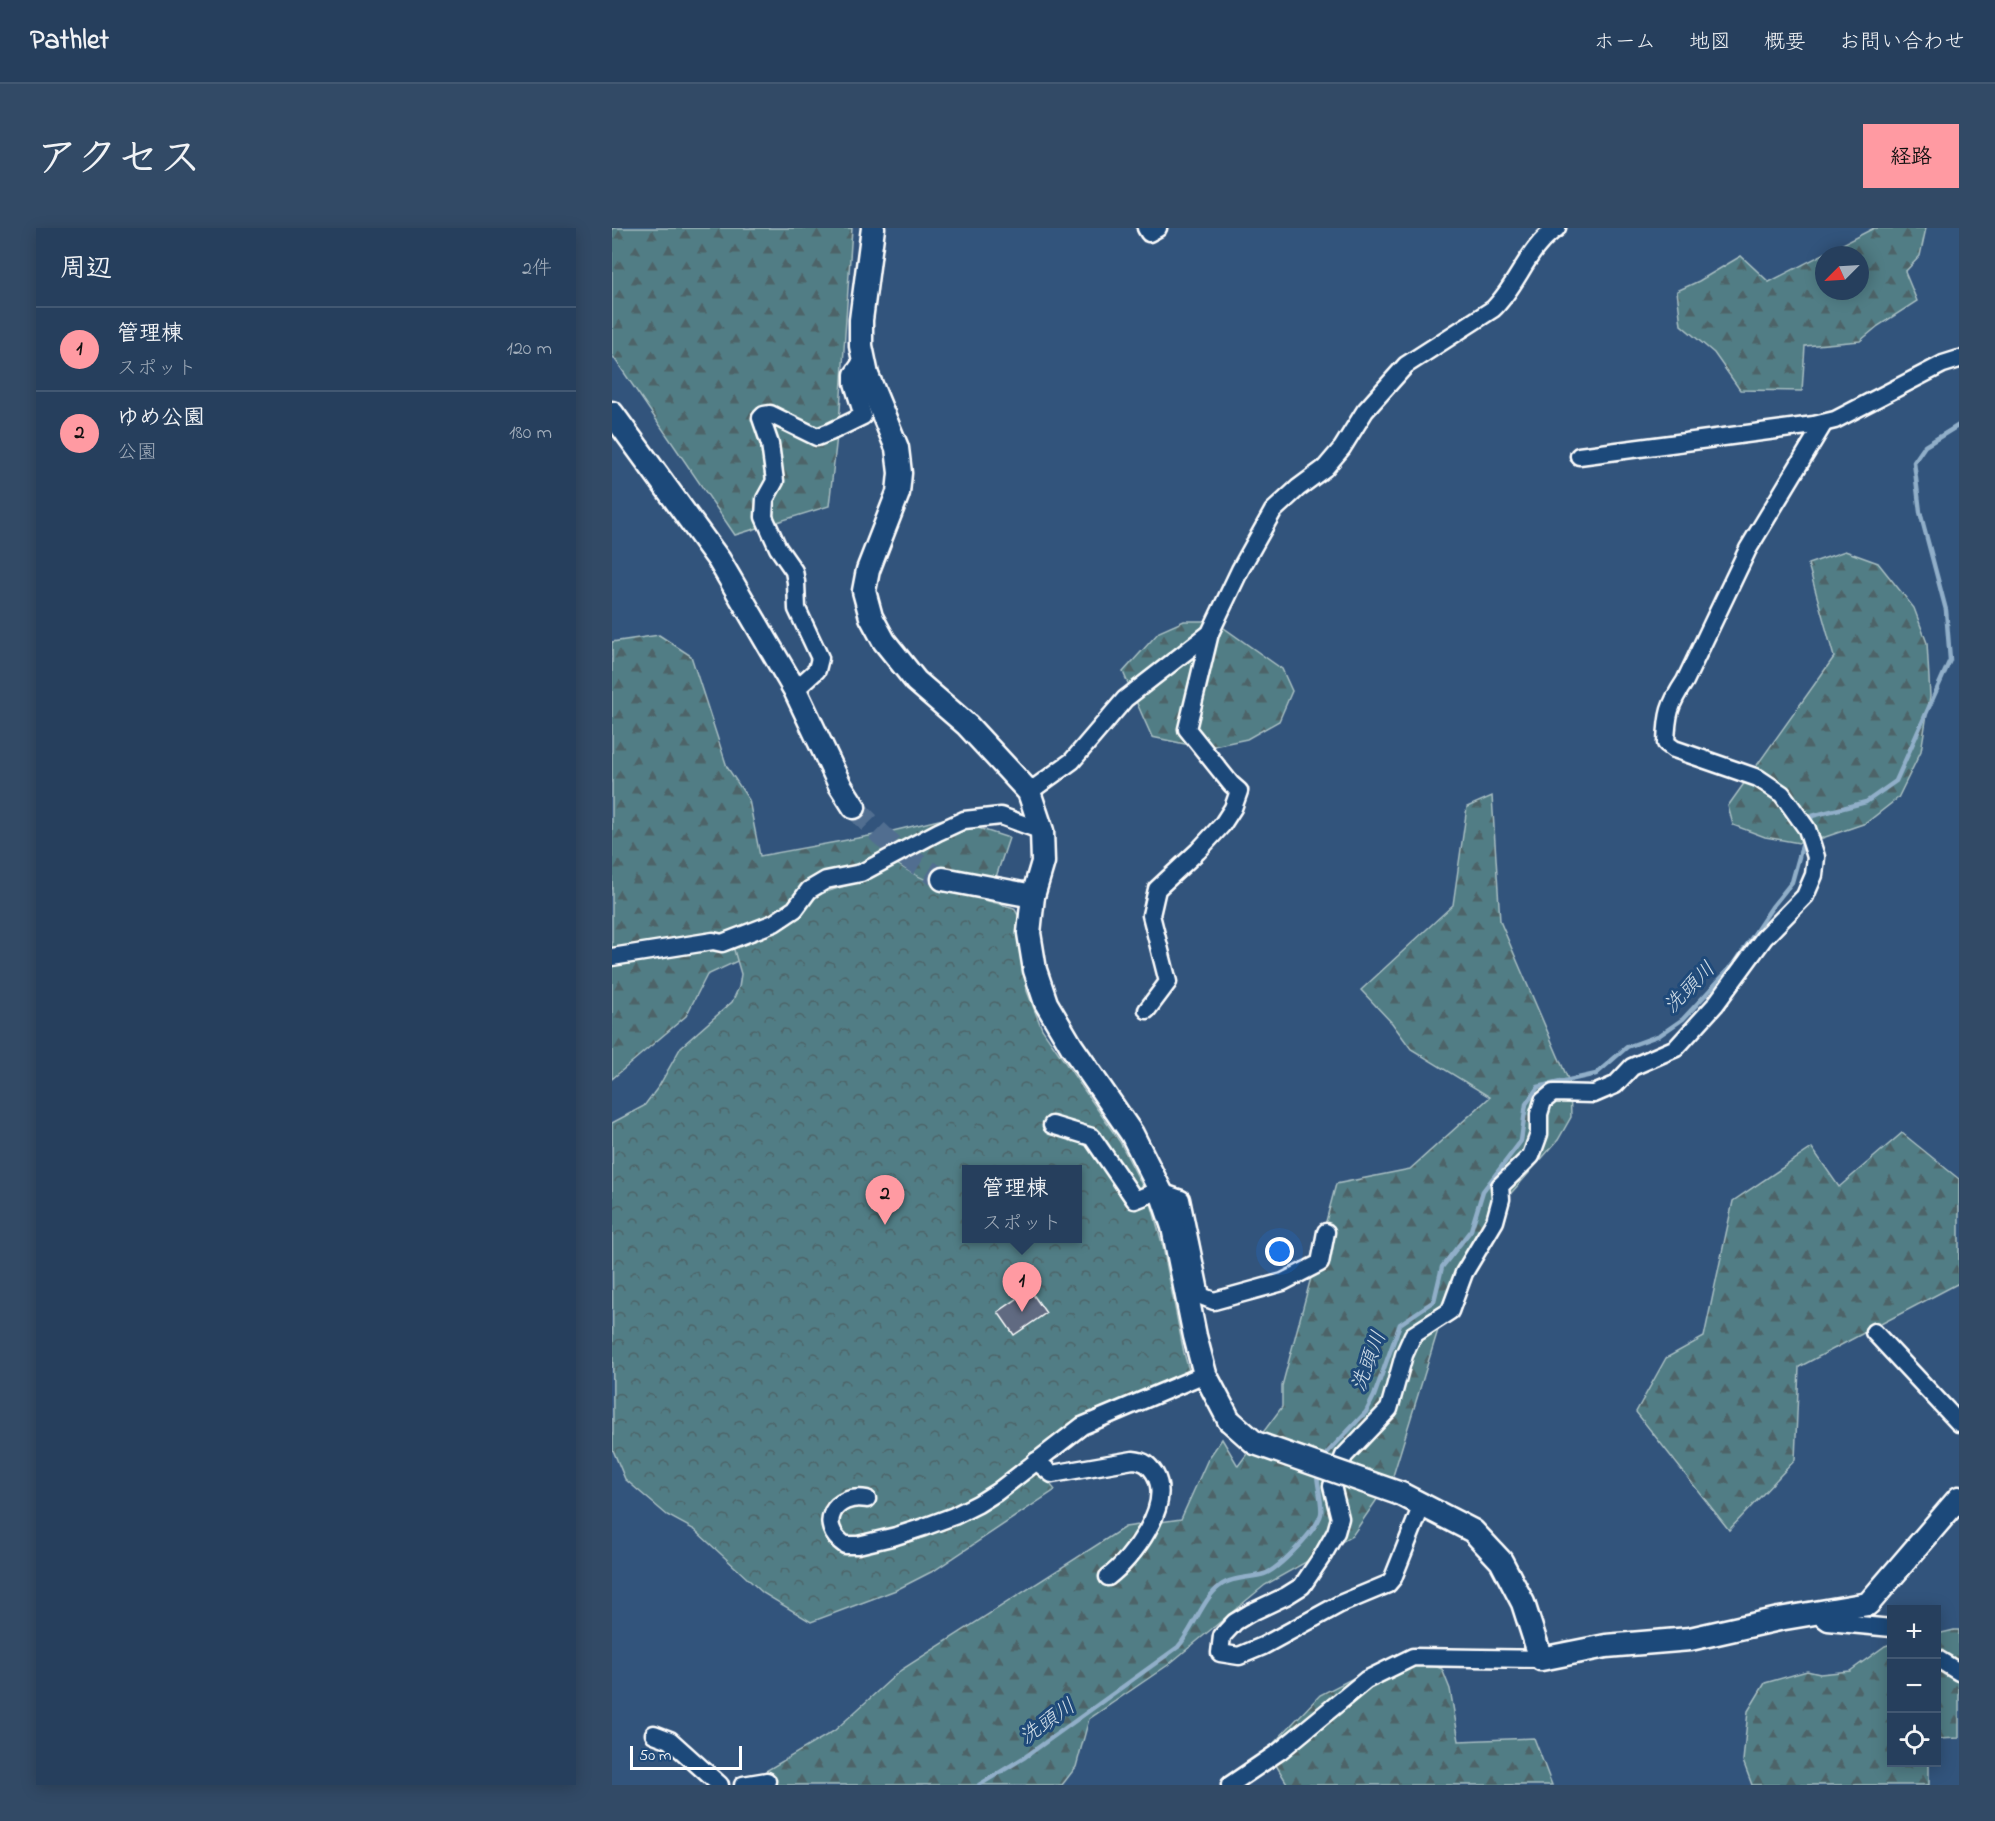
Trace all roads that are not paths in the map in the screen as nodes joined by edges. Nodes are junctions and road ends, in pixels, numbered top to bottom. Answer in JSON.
{"nodes":[{"id":1,"x":873,"y":228,"type":"edge"},
{"id":2,"x":1146,"y":228,"type":"edge"},
{"id":3,"x":1158,"y":228,"type":"edge"},
{"id":4,"x":1557,"y":228,"type":"edge"},
{"id":5,"x":1959,"y":359,"type":"edge"},
{"id":6,"x":863,"y":360,"type":"junction"},
{"id":7,"x":612,"y":414,"type":"edge"},
{"id":8,"x":1824,"y":423,"type":"junction"},
{"id":9,"x":1579,"y":456,"type":"dead end"},
{"id":10,"x":1210,"y":633,"type":"junction"},
{"id":11,"x":795,"y":690,"type":"junction"},
{"id":12,"x":1029,"y":792,"type":"junction"},
{"id":13,"x":854,"y":807,"type":"tunnel mouth"},
{"id":14,"x":1042,"y":831,"type":"junction"},
{"id":15,"x":943,"y":879,"type":"tunnel mouth"},
{"id":16,"x":1033,"y":896,"type":"junction"},
{"id":17,"x":612,"y":957,"type":"edge"},
{"id":18,"x":1147,"y":1010,"type":"dead end"},
{"id":19,"x":1052,"y":1125,"type":"dead end"},
{"id":20,"x":1161,"y":1191,"type":"junction"},
{"id":21,"x":1326,"y":1232,"type":"dead end"},
{"id":22,"x":1874,"y":1332,"type":"dead end"},
{"id":23,"x":1205,"y":1374,"type":"junction"},
{"id":24,"x":1959,"y":1424,"type":"edge"},
{"id":25,"x":1036,"y":1461,"type":"junction"},
{"id":26,"x":1959,"y":1498,"type":"edge"},
{"id":27,"x":867,"y":1499,"type":"dead end"},
{"id":28,"x":1422,"y":1504,"type":"junction"},
{"id":29,"x":1108,"y":1577,"type":"dead end"},
{"id":30,"x":1817,"y":1614,"type":"junction"},
{"id":31,"x":1887,"y":1628,"type":"edge"},
{"id":32,"x":1541,"y":1659,"type":"junction"},
{"id":33,"x":1938,"y":1659,"type":"edge"},
{"id":34,"x":1959,"y":1672,"type":"edge"},
{"id":35,"x":654,"y":1734,"type":"dead end"},
{"id":36,"x":767,"y":1781,"type":"dead end"},
{"id":37,"x":720,"y":1785,"type":"edge"},
{"id":38,"x":743,"y":1785,"type":"edge"},
{"id":39,"x":1230,"y":1785,"type":"edge"}],
"edges":[{"from":1,"to":6,"type":"street"},
{"from":2,"to":3,"type":"street"},
{"from":4,"to":10,"type":"street"},
{"from":5,"to":8,"type":"street"},
{"from":6,"to":11,"type":"street"},
{"from":6,"to":12,"type":"street"},
{"from":7,"to":11,"type":"street"},
{"from":8,"to":9,"type":"street"},
{"from":8,"to":28,"type":"street"},
{"from":10,"to":12,"type":"street"},
{"from":10,"to":18,"type":"street"},
{"from":11,"to":13,"type":"street"},
{"from":12,"to":14,"type":"street"},
{"from":14,"to":16,"type":"street"},
{"from":14,"to":17,"type":"street"},
{"from":15,"to":16,"type":"street"},
{"from":16,"to":20,"type":"street"},
{"from":19,"to":20,"type":"street"},
{"from":20,"to":21,"type":"street"},
{"from":20,"to":23,"type":"street"},
{"from":22,"to":24,"type":"street"},
{"from":23,"to":25,"type":"street"},
{"from":23,"to":28,"type":"street","bridge":true},
{"from":25,"to":27,"type":"street"},
{"from":25,"to":29,"type":"street"},
{"from":26,"to":30,"type":"street"},
{"from":28,"to":32,"type":"street"},
{"from":30,"to":31,"type":"street"},
{"from":30,"to":32,"type":"street"},
{"from":32,"to":39,"type":"street"},
{"from":33,"to":34,"type":"street"},
{"from":35,"to":37,"type":"street"},
{"from":36,"to":38,"type":"street"}]}
